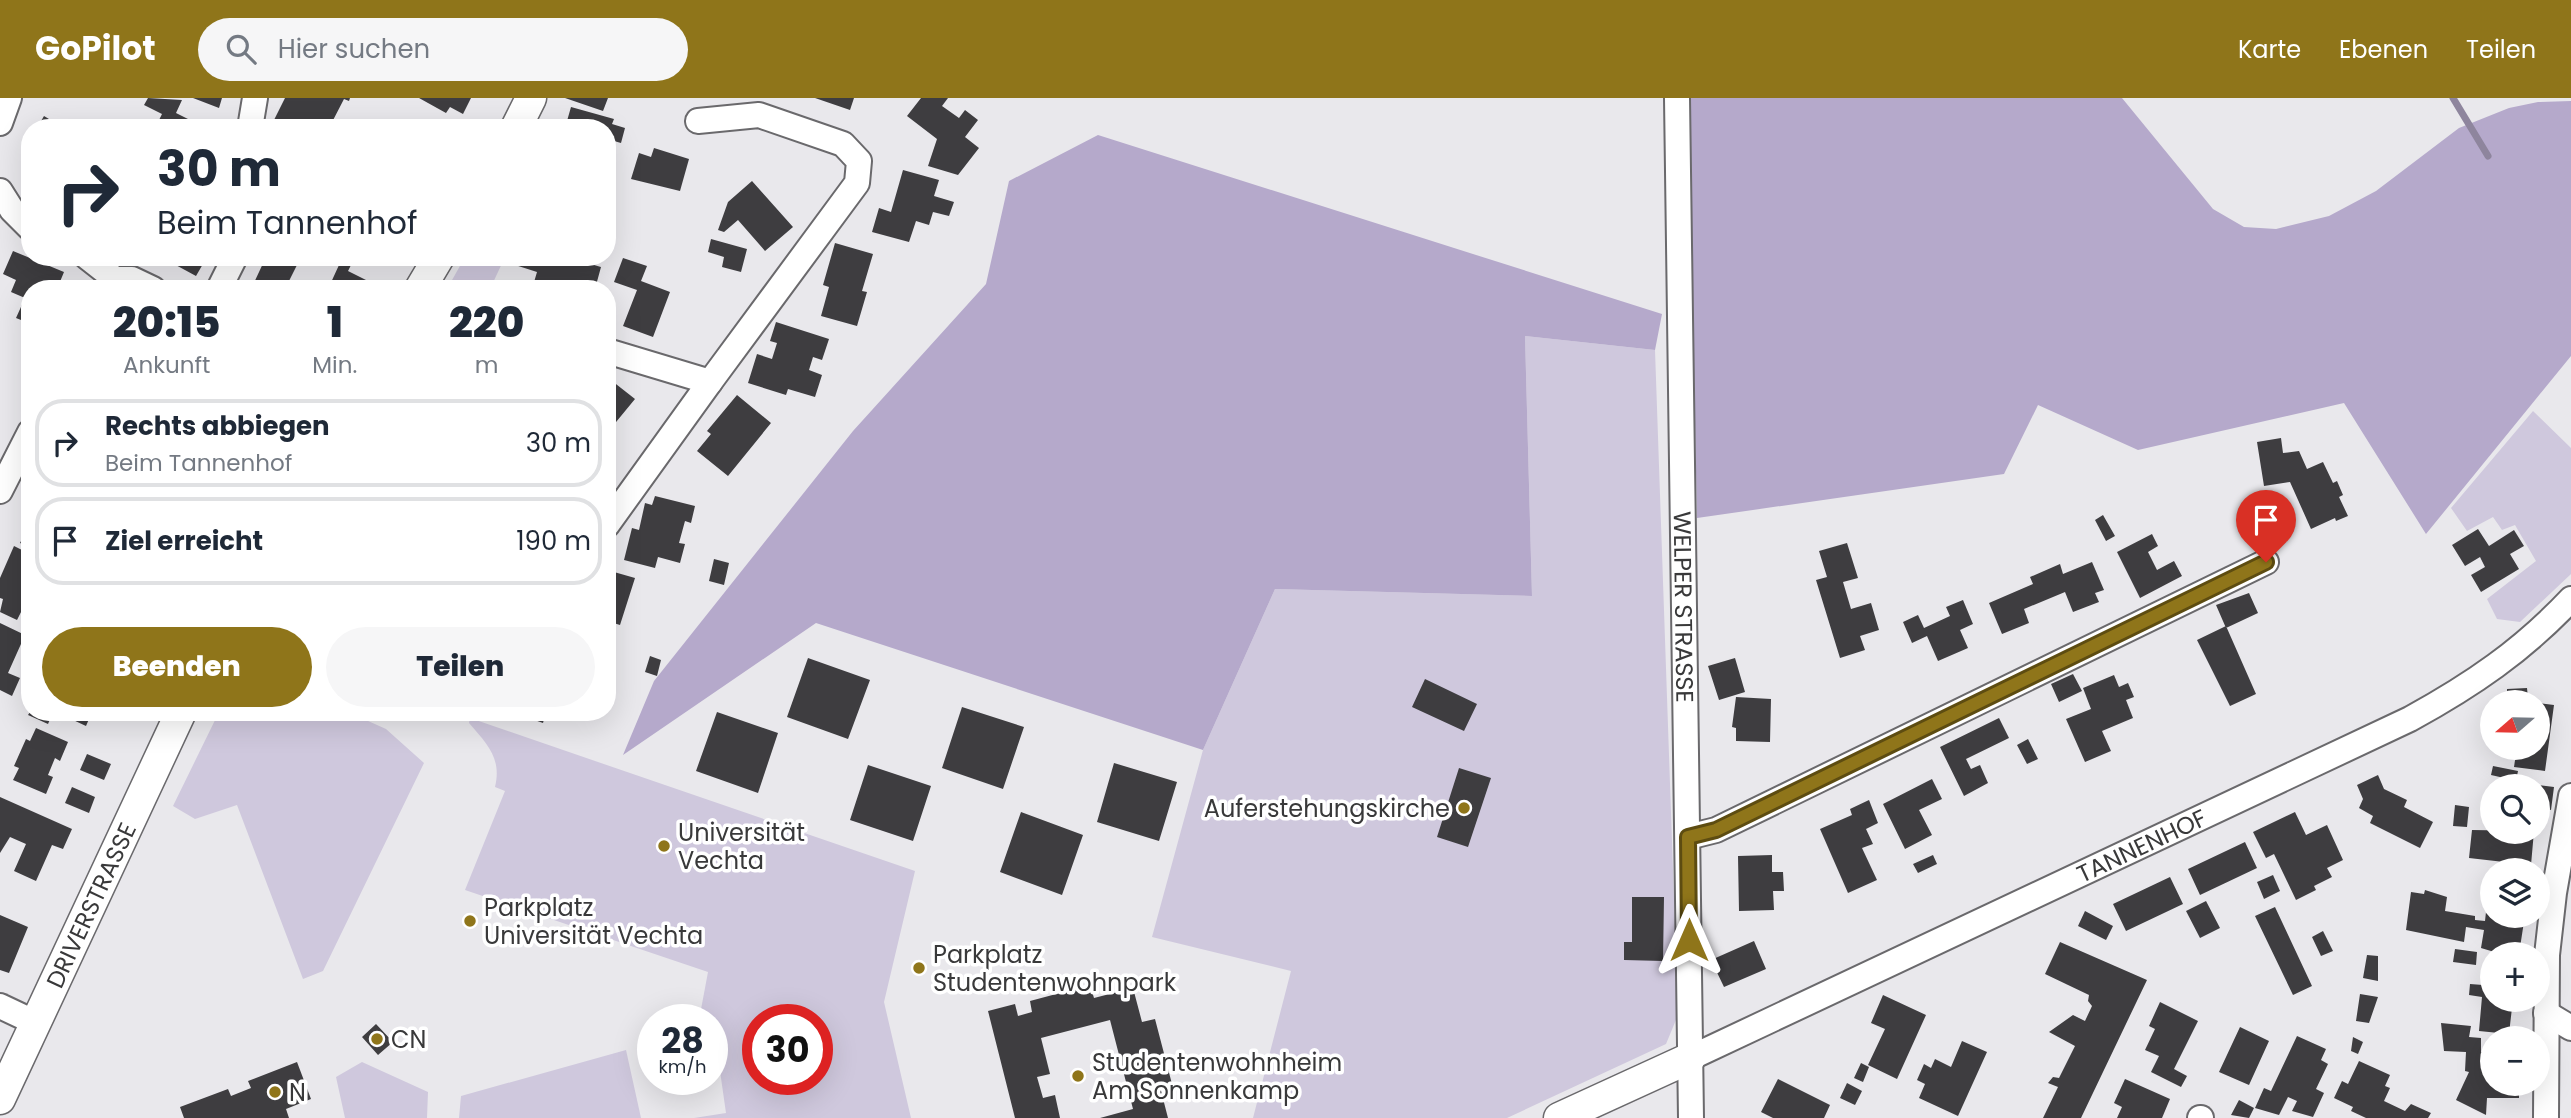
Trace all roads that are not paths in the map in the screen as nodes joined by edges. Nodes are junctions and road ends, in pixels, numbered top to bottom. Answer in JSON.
{"nodes":[{"id":1,"x":9,"y":98,"type":"edge"},
{"id":2,"x":255,"y":98,"type":"edge"},
{"id":3,"x":531,"y":98,"type":"edge"},
{"id":4,"x":1677,"y":98,"type":"edge"},
{"id":5,"x":252,"y":119,"type":"edge"},
{"id":6,"x":520,"y":119,"type":"edge"},
{"id":7,"x":698,"y":121,"type":"dead end"},
{"id":8,"x":0,"y":123,"type":"edge"},
{"id":9,"x":0,"y":191,"type":"edge"},
{"id":10,"x":21,"y":219,"type":"edge"},
{"id":11,"x":95,"y":266,"type":"edge"},
{"id":12,"x":107,"y":280,"type":"edge"},
{"id":13,"x":616,"y":354,"type":"edge"},
{"id":14,"x":710,"y":382,"type":"junction"},
{"id":15,"x":21,"y":449,"type":"edge"},
{"id":16,"x":1,"y":487,"type":"edge"},
{"id":17,"x":616,"y":513,"type":"edge"},
{"id":18,"x":2266,"y":562,"type":"dead end"},
{"id":19,"x":2566,"y":613,"type":"edge"},
{"id":20,"x":177,"y":721,"type":"edge"},
{"id":21,"x":2571,"y":796,"type":"edge"},
{"id":22,"x":1688,"y":837,"type":"junction"},
{"id":23,"x":0,"y":1006,"type":"edge"},
{"id":24,"x":2546,"y":1013,"type":"junction"},
{"id":25,"x":36,"y":1023,"type":"junction"},
{"id":26,"x":2571,"y":1028,"type":"edge"},
{"id":27,"x":1690,"y":1058,"type":"junction"},
{"id":28,"x":0,"y":1099,"type":"edge"},
{"id":29,"x":1559,"y":1118,"type":"edge"},
{"id":30,"x":1691,"y":1118,"type":"edge"},
{"id":31,"x":2546,"y":1118,"type":"edge"}],
"edges":[{"from":1,"to":8,"type":"street"},
{"from":2,"to":5,"type":"street"},
{"from":3,"to":6,"type":"street"},
{"from":4,"to":22,"type":"street","name":"WELPER STRASSE"},
{"from":7,"to":14,"type":"street"},
{"from":9,"to":10,"type":"street"},
{"from":11,"to":12,"type":"street"},
{"from":13,"to":14,"type":"street"},
{"from":14,"to":17,"type":"street"},
{"from":15,"to":16,"type":"street"},
{"from":18,"to":22,"type":"street"},
{"from":19,"to":27,"type":"street","name":"TANNENHOF"},
{"from":20,"to":25,"type":"street","name":"DRIVERSTRASSE"},
{"from":21,"to":24,"type":"street"},
{"from":22,"to":27,"type":"street","name":"WELPER STRASSE"},
{"from":23,"to":25,"type":"street"},
{"from":24,"to":26,"type":"street"},
{"from":24,"to":31,"type":"street"},
{"from":25,"to":28,"type":"street","name":"DRIVERSTRASSE"},
{"from":27,"to":29,"type":"street"},
{"from":27,"to":30,"type":"street","name":"WELPER STRASSE"}]}
